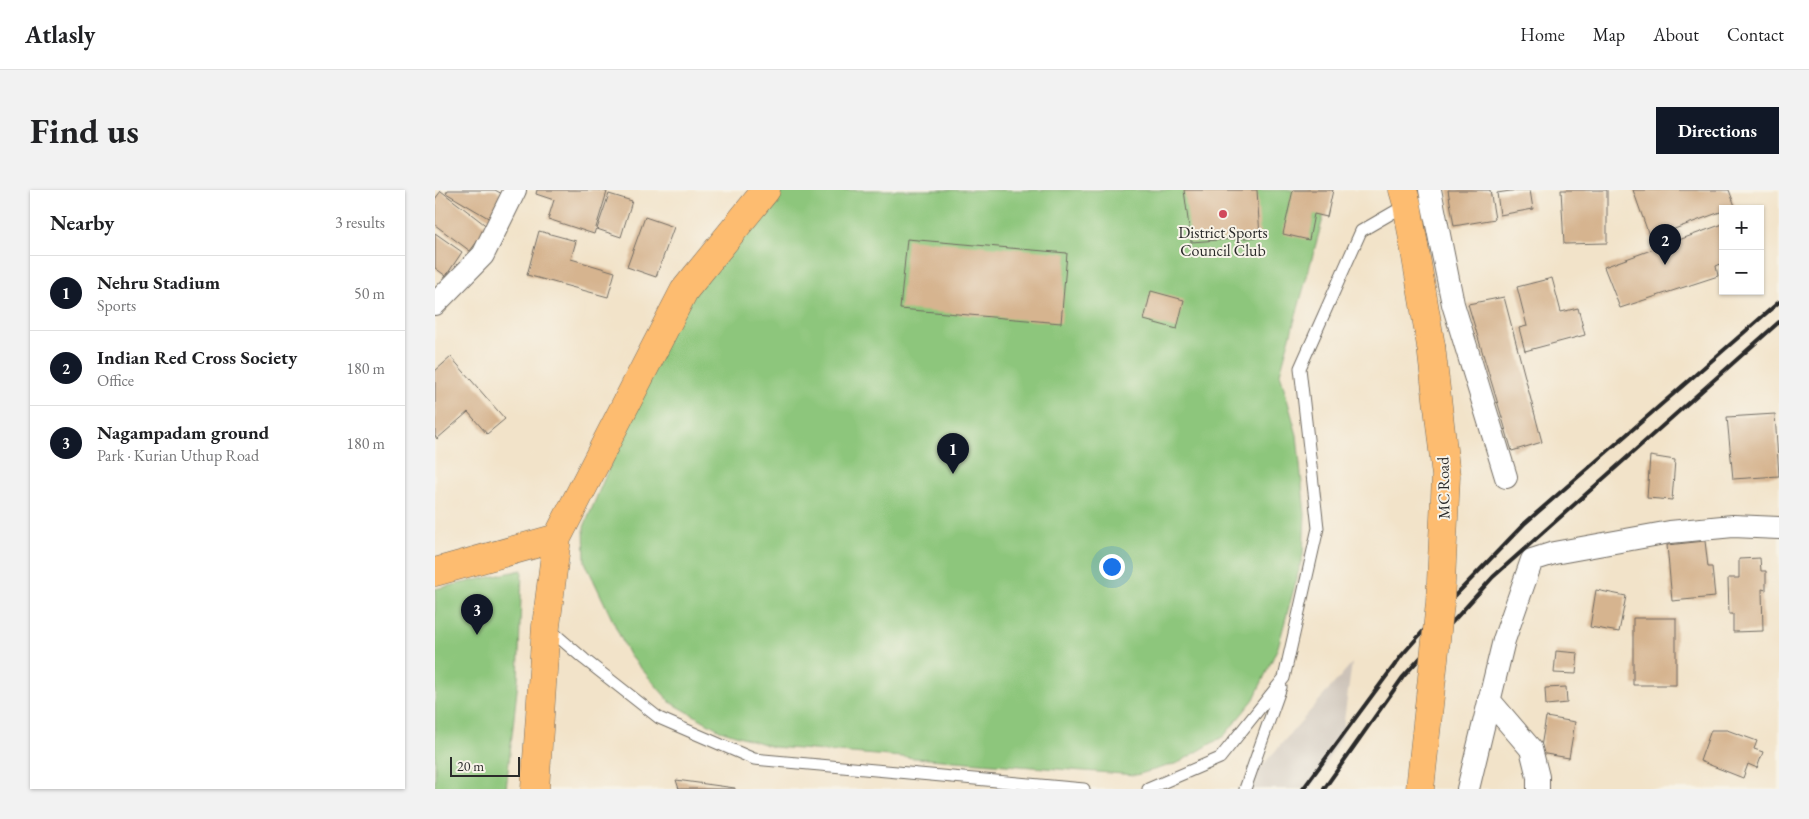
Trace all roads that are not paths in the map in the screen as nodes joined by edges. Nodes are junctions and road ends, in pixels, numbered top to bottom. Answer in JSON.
{"nodes":[{"id":1,"x":515,"y":190,"type":"edge"},
{"id":2,"x":766,"y":190,"type":"edge"},
{"id":3,"x":1431,"y":190,"type":"edge"},
{"id":4,"x":1405,"y":197,"type":"edge"},
{"id":5,"x":435,"y":304,"type":"edge"},
{"id":6,"x":1506,"y":477,"type":"dead end"},
{"id":7,"x":1779,"y":528,"type":"edge"},
{"id":8,"x":557,"y":538,"type":"junction"},
{"id":9,"x":435,"y":572,"type":"edge"},
{"id":10,"x":546,"y":626,"type":"junction"},
{"id":11,"x":1284,"y":678,"type":"junction"},
{"id":12,"x":1489,"y":700,"type":"junction"},
{"id":13,"x":535,"y":789,"type":"edge"},
{"id":14,"x":1084,"y":789,"type":"edge"},
{"id":15,"x":1148,"y":789,"type":"edge"},
{"id":16,"x":1245,"y":789,"type":"edge"},
{"id":17,"x":1420,"y":789,"type":"edge"},
{"id":18,"x":1468,"y":789,"type":"edge"},
{"id":19,"x":1538,"y":789,"type":"edge"}],
"edges":[{"from":1,"to":5,"type":"street"},
{"from":2,"to":8,"type":"main road"},
{"from":3,"to":6,"type":"street"},
{"from":4,"to":11,"type":"lane"},
{"from":4,"to":17,"type":"main road","name":"MC Road","bridge":true},
{"from":7,"to":12,"type":"street"},
{"from":8,"to":9,"type":"main road"},
{"from":8,"to":10,"type":"main road"},
{"from":10,"to":13,"type":"main road"},
{"from":10,"to":14,"type":"lane"},
{"from":11,"to":15,"type":"lane"},
{"from":11,"to":16,"type":"lane"},
{"from":12,"to":18,"type":"street"},
{"from":12,"to":19,"type":"street"}]}
